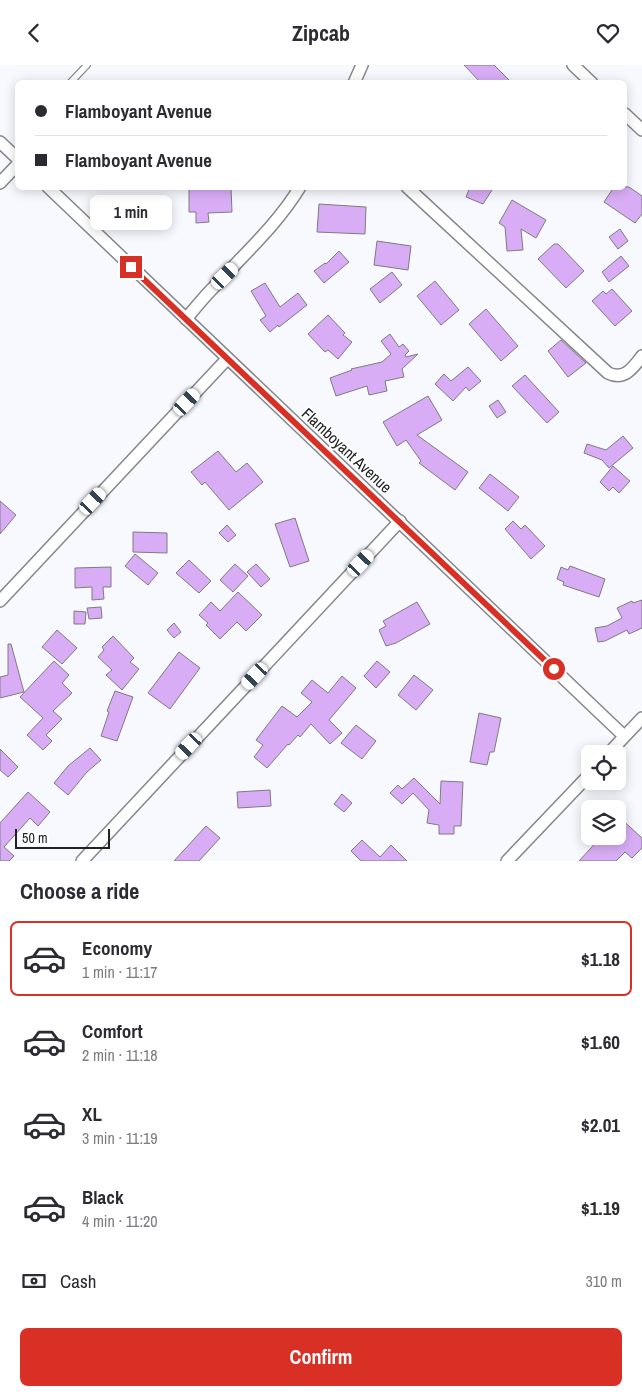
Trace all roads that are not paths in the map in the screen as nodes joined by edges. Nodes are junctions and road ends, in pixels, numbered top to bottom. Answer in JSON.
{"nodes":[{"id":1,"x":86,"y":65,"type":"edge"},
{"id":2,"x":362,"y":65,"type":"edge"},
{"id":3,"x":573,"y":65,"type":"edge"},
{"id":4,"x":73,"y":80,"type":"edge"},
{"id":5,"x":355,"y":80,"type":"edge"},
{"id":6,"x":589,"y":80,"type":"edge"},
{"id":7,"x":627,"y":116,"type":"edge"},
{"id":8,"x":642,"y":131,"type":"edge"},
{"id":9,"x":0,"y":143,"type":"edge"},
{"id":10,"x":15,"y":156,"type":"edge"},
{"id":11,"x":15,"y":167,"type":"edge"},
{"id":12,"x":0,"y":183,"type":"edge"},
{"id":13,"x":51,"y":190,"type":"edge"},
{"id":14,"x":298,"y":190,"type":"edge"},
{"id":15,"x":410,"y":190,"type":"edge"},
{"id":16,"x":186,"y":319,"type":"junction"},
{"id":17,"x":642,"y":357,"type":"edge"},
{"id":18,"x":227,"y":359,"type":"junction"},
{"id":19,"x":400,"y":521,"type":"junction"},
{"id":20,"x":0,"y":601,"type":"edge"},
{"id":21,"x":642,"y":718,"type":"edge"},
{"id":22,"x":624,"y":736,"type":"junction"},
{"id":23,"x":616,"y":745,"type":"edge"},
{"id":24,"x":581,"y":783,"type":"edge"},
{"id":25,"x":82,"y":861,"type":"edge"},
{"id":26,"x":507,"y":861,"type":"edge"}],
"edges":[{"from":1,"to":4,"type":"lane"},
{"from":2,"to":5,"type":"street"},
{"from":3,"to":6,"type":"street"},
{"from":7,"to":8,"type":"street"},
{"from":9,"to":10,"type":"street"},
{"from":11,"to":12,"type":"street"},
{"from":13,"to":16,"type":"street","name":"Flamboyant Avenue"},
{"from":14,"to":16,"type":"street"},
{"from":15,"to":17,"type":"street"},
{"from":16,"to":18,"type":"street","name":"Flamboyant Avenue"},
{"from":18,"to":19,"type":"street","name":"Flamboyant Avenue"},
{"from":18,"to":20,"type":"street"},
{"from":19,"to":22,"type":"street","name":"Flamboyant Avenue"},
{"from":19,"to":25,"type":"street"},
{"from":21,"to":22,"type":"street"},
{"from":22,"to":23,"type":"street"},
{"from":24,"to":26,"type":"street"}]}
